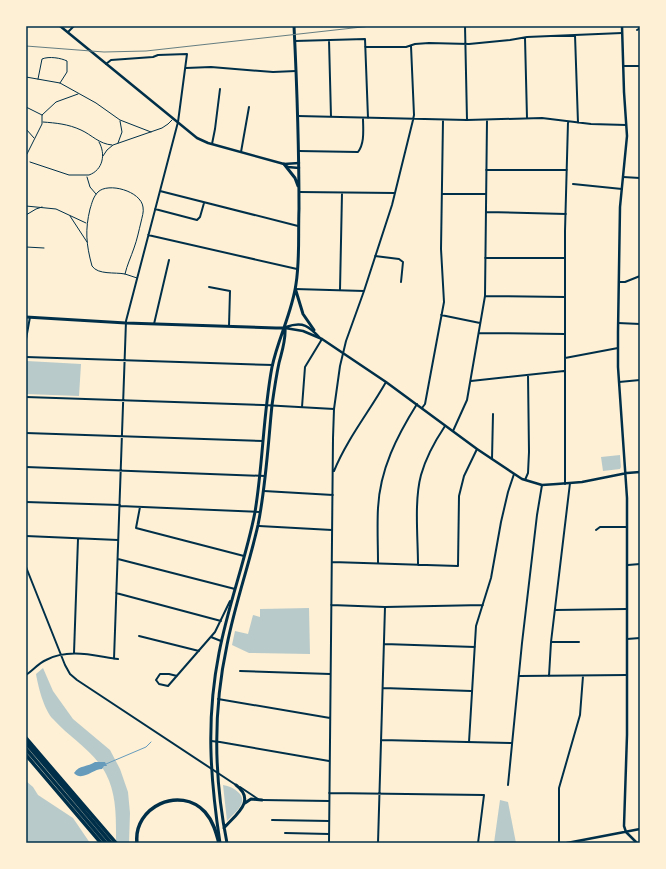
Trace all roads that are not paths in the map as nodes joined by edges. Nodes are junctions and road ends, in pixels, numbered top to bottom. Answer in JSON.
{"nodes":[{"id":1,"x":60,"y":26,"type":"edge"},
{"id":2,"x":74,"y":26,"type":"edge"},
{"id":3,"x":294,"y":26,"type":"edge"},
{"id":4,"x":465,"y":26,"type":"edge"},
{"id":5,"x":622,"y":26,"type":"edge"},
{"id":6,"x":640,"y":28,"type":"edge"},
{"id":7,"x":637,"y":30,"type":"dead end"},
{"id":8,"x":68,"y":32,"type":"junction"},
{"id":9,"x":622,"y":33,"type":"junction"},
{"id":10,"x":575,"y":35,"type":"junction"},
{"id":11,"x":525,"y":38,"type":"junction"},
{"id":12,"x":329,"y":40,"type":"junction"},
{"id":13,"x":295,"y":41,"type":"junction"},
{"id":14,"x":466,"y":43,"type":"junction"},
{"id":15,"x":411,"y":46,"type":"junction"},
{"id":16,"x":365,"y":48,"type":"junction"},
{"id":17,"x":106,"y":64,"type":"junction"},
{"id":18,"x":623,"y":66,"type":"junction"},
{"id":19,"x":640,"y":66,"type":"edge"},
{"id":20,"x":186,"y":68,"type":"junction"},
{"id":21,"x":296,"y":71,"type":"junction"},
{"id":22,"x":26,"y":77,"type":"edge"},
{"id":23,"x":38,"y":79,"type":"junction"},
{"id":24,"x":60,"y":84,"type":"junction"},
{"id":25,"x":220,"y":89,"type":"dead end"},
{"id":26,"x":78,"y":94,"type":"junction"},
{"id":27,"x":26,"y":107,"type":"edge"},
{"id":28,"x":249,"y":107,"type":"dead end"},
{"id":29,"x":42,"y":115,"type":"junction"},
{"id":30,"x":298,"y":116,"type":"junction"},
{"id":31,"x":331,"y":117,"type":"junction"},
{"id":32,"x":173,"y":118,"type":"junction"},
{"id":33,"x":363,"y":118,"type":"junction"},
{"id":34,"x":368,"y":118,"type":"junction"},
{"id":35,"x":527,"y":118,"type":"junction"},
{"id":36,"x":120,"y":120,"type":"junction"},
{"id":37,"x":413,"y":120,"type":"junction"},
{"id":38,"x":443,"y":120,"type":"junction"},
{"id":39,"x":467,"y":120,"type":"junction"},
{"id":40,"x":487,"y":120,"type":"junction"},
{"id":41,"x":42,"y":122,"type":"junction"},
{"id":42,"x":178,"y":122,"type":"junction"},
{"id":43,"x":568,"y":122,"type":"junction"},
{"id":44,"x":578,"y":123,"type":"junction"},
{"id":45,"x":627,"y":126,"type":"junction"},
{"id":46,"x":26,"y":129,"type":"edge"},
{"id":47,"x":151,"y":132,"type":"junction"},
{"id":48,"x":34,"y":138,"type":"junction"},
{"id":49,"x":99,"y":142,"type":"junction"},
{"id":50,"x":118,"y":143,"type":"junction"},
{"id":51,"x":212,"y":144,"type":"junction"},
{"id":52,"x":113,"y":145,"type":"junction"},
{"id":53,"x":299,"y":151,"type":"junction"},
{"id":54,"x":241,"y":152,"type":"junction"},
{"id":55,"x":27,"y":154,"type":"edge"},
{"id":56,"x":103,"y":157,"type":"junction"},
{"id":57,"x":30,"y":162,"type":"dead end"},
{"id":58,"x":299,"y":163,"type":"junction"},
{"id":59,"x":284,"y":164,"type":"junction"},
{"id":60,"x":299,"y":168,"type":"junction"},
{"id":61,"x":486,"y":170,"type":"junction"},
{"id":62,"x":567,"y":170,"type":"junction"},
{"id":63,"x":87,"y":176,"type":"junction"},
{"id":64,"x":623,"y":177,"type":"junction"},
{"id":65,"x":640,"y":178,"type":"edge"},
{"id":66,"x":573,"y":184,"type":"dead end"},
{"id":67,"x":299,"y":188,"type":"junction"},
{"id":68,"x":622,"y":189,"type":"junction"},
{"id":69,"x":160,"y":191,"type":"junction"},
{"id":70,"x":299,"y":192,"type":"junction"},
{"id":71,"x":342,"y":193,"type":"junction"},
{"id":72,"x":96,"y":194,"type":"junction"},
{"id":73,"x":395,"y":194,"type":"junction"},
{"id":74,"x":442,"y":194,"type":"junction"},
{"id":75,"x":486,"y":194,"type":"junction"},
{"id":76,"x":204,"y":202,"type":"junction"},
{"id":77,"x":26,"y":206,"type":"edge"},
{"id":78,"x":45,"y":207,"type":"junction"},
{"id":79,"x":155,"y":210,"type":"junction"},
{"id":80,"x":486,"y":212,"type":"junction"},
{"id":81,"x":68,"y":214,"type":"junction"},
{"id":82,"x":566,"y":214,"type":"junction"},
{"id":83,"x":26,"y":215,"type":"edge"},
{"id":84,"x":87,"y":223,"type":"junction"},
{"id":85,"x":298,"y":226,"type":"junction"},
{"id":86,"x":148,"y":235,"type":"junction"},
{"id":87,"x":87,"y":242,"type":"junction"},
{"id":88,"x":26,"y":247,"type":"edge"},
{"id":89,"x":44,"y":248,"type":"dead end"},
{"id":90,"x":375,"y":256,"type":"junction"},
{"id":91,"x":485,"y":258,"type":"junction"},
{"id":92,"x":565,"y":258,"type":"junction"},
{"id":93,"x":169,"y":260,"type":"dead end"},
{"id":94,"x":298,"y":269,"type":"junction"},
{"id":95,"x":125,"y":274,"type":"junction"},
{"id":96,"x":640,"y":276,"type":"edge"},
{"id":97,"x":137,"y":278,"type":"junction"},
{"id":98,"x":401,"y":282,"type":"dead end"},
{"id":99,"x":619,"y":282,"type":"junction"},
{"id":100,"x":209,"y":287,"type":"dead end"},
{"id":101,"x":295,"y":289,"type":"junction"},
{"id":102,"x":340,"y":290,"type":"junction"},
{"id":103,"x":364,"y":291,"type":"junction"},
{"id":104,"x":485,"y":296,"type":"junction"},
{"id":105,"x":565,"y":297,"type":"junction"},
{"id":106,"x":441,"y":315,"type":"junction"},
{"id":107,"x":28,"y":317,"type":"edge"},
{"id":108,"x":126,"y":323,"type":"junction"},
{"id":109,"x":480,"y":323,"type":"junction"},
{"id":110,"x":618,"y":323,"type":"junction"},
{"id":111,"x":154,"y":324,"type":"junction"},
{"id":112,"x":640,"y":324,"type":"edge"},
{"id":113,"x":229,"y":327,"type":"junction"},
{"id":114,"x":285,"y":328,"type":"junction"},
{"id":115,"x":314,"y":330,"type":"junction"},
{"id":116,"x":479,"y":333,"type":"junction"},
{"id":117,"x":565,"y":334,"type":"junction"},
{"id":118,"x":26,"y":339,"type":"edge"},
{"id":119,"x":322,"y":340,"type":"junction"},
{"id":120,"x":618,"y":348,"type":"junction"},
{"id":121,"x":343,"y":354,"type":"junction"},
{"id":122,"x":26,"y":357,"type":"edge"},
{"id":123,"x":565,"y":358,"type":"junction"},
{"id":124,"x":125,"y":360,"type":"junction"},
{"id":125,"x":273,"y":366,"type":"junction"},
{"id":126,"x":564,"y":371,"type":"junction"},
{"id":127,"x":528,"y":374,"type":"junction"},
{"id":128,"x":640,"y":380,"type":"edge"},
{"id":129,"x":471,"y":381,"type":"junction"},
{"id":130,"x":386,"y":382,"type":"junction"},
{"id":131,"x":619,"y":382,"type":"junction"},
{"id":132,"x":26,"y":397,"type":"edge"},
{"id":133,"x":124,"y":400,"type":"junction"},
{"id":134,"x":417,"y":404,"type":"junction"},
{"id":135,"x":267,"y":405,"type":"junction"},
{"id":136,"x":272,"y":405,"type":"junction"},
{"id":137,"x":302,"y":407,"type":"junction"},
{"id":138,"x":422,"y":408,"type":"junction"},
{"id":139,"x":334,"y":409,"type":"junction"},
{"id":140,"x":493,"y":414,"type":"dead end"},
{"id":141,"x":446,"y":425,"type":"junction"},
{"id":142,"x":454,"y":431,"type":"junction"},
{"id":143,"x":26,"y":434,"type":"edge"},
{"id":144,"x":122,"y":436,"type":"junction"},
{"id":145,"x":263,"y":440,"type":"junction"},
{"id":146,"x":477,"y":449,"type":"junction"},
{"id":147,"x":492,"y":459,"type":"junction"},
{"id":148,"x":26,"y":467,"type":"edge"},
{"id":149,"x":121,"y":470,"type":"junction"},
{"id":150,"x":333,"y":472,"type":"junction"},
{"id":151,"x":640,"y":472,"type":"edge"},
{"id":152,"x":627,"y":473,"type":"junction"},
{"id":153,"x":514,"y":474,"type":"junction"},
{"id":154,"x":260,"y":475,"type":"junction"},
{"id":155,"x":265,"y":476,"type":"junction"},
{"id":156,"x":525,"y":480,"type":"junction"},
{"id":157,"x":570,"y":483,"type":"junction"},
{"id":158,"x":565,"y":484,"type":"junction"},
{"id":159,"x":542,"y":485,"type":"junction"},
{"id":160,"x":264,"y":491,"type":"junction"},
{"id":161,"x":333,"y":495,"type":"junction"},
{"id":162,"x":26,"y":502,"type":"edge"},
{"id":163,"x":120,"y":505,"type":"junction"},
{"id":164,"x":140,"y":507,"type":"junction"},
{"id":165,"x":254,"y":512,"type":"junction"},
{"id":166,"x":260,"y":512,"type":"junction"},
{"id":167,"x":257,"y":526,"type":"junction"},
{"id":168,"x":627,"y":527,"type":"junction"},
{"id":169,"x":332,"y":530,"type":"junction"},
{"id":170,"x":596,"y":530,"type":"dead end"},
{"id":171,"x":26,"y":536,"type":"edge"},
{"id":172,"x":78,"y":538,"type":"junction"},
{"id":173,"x":118,"y":540,"type":"junction"},
{"id":174,"x":244,"y":556,"type":"junction"},
{"id":175,"x":118,"y":559,"type":"junction"},
{"id":176,"x":332,"y":562,"type":"junction"},
{"id":177,"x":378,"y":563,"type":"junction"},
{"id":178,"x":628,"y":564,"type":"junction"},
{"id":179,"x":640,"y":564,"type":"edge"},
{"id":180,"x":418,"y":565,"type":"junction"},
{"id":181,"x":26,"y":567,"type":"edge"},
{"id":182,"x":235,"y":589,"type":"junction"},
{"id":183,"x":116,"y":593,"type":"junction"},
{"id":184,"x":233,"y":597,"type":"junction"},
{"id":185,"x":331,"y":605,"type":"junction"},
{"id":186,"x":483,"y":605,"type":"junction"},
{"id":187,"x":385,"y":607,"type":"junction"},
{"id":188,"x":628,"y":609,"type":"junction"},
{"id":189,"x":555,"y":610,"type":"junction"},
{"id":190,"x":221,"y":621,"type":"junction"},
{"id":191,"x":226,"y":623,"type":"junction"},
{"id":192,"x":231,"y":625,"type":"junction"},
{"id":193,"x":139,"y":636,"type":"dead end"},
{"id":194,"x":211,"y":637,"type":"junction"},
{"id":195,"x":627,"y":638,"type":"junction"},
{"id":196,"x":640,"y":638,"type":"edge"},
{"id":197,"x":222,"y":642,"type":"junction"},
{"id":198,"x":551,"y":642,"type":"junction"},
{"id":199,"x":579,"y":642,"type":"dead end"},
{"id":200,"x":384,"y":644,"type":"junction"},
{"id":201,"x":475,"y":647,"type":"junction"},
{"id":202,"x":198,"y":651,"type":"junction"},
{"id":203,"x":74,"y":653,"type":"junction"},
{"id":204,"x":61,"y":656,"type":"junction"},
{"id":205,"x":114,"y":659,"type":"junction"},
{"id":206,"x":118,"y":659,"type":"dead end"},
{"id":207,"x":240,"y":671,"type":"dead end"},
{"id":208,"x":330,"y":674,"type":"junction"},
{"id":209,"x":26,"y":675,"type":"edge"},
{"id":210,"x":627,"y":675,"type":"junction"},
{"id":211,"x":177,"y":676,"type":"junction"},
{"id":212,"x":520,"y":676,"type":"junction"},
{"id":213,"x":549,"y":676,"type":"junction"},
{"id":214,"x":583,"y":676,"type":"junction"},
{"id":215,"x":383,"y":688,"type":"junction"},
{"id":216,"x":472,"y":691,"type":"junction"},
{"id":217,"x":218,"y":699,"type":"junction"},
{"id":218,"x":330,"y":718,"type":"junction"},
{"id":219,"x":26,"y":738,"type":"edge"},
{"id":220,"x":381,"y":740,"type":"junction"},
{"id":221,"x":211,"y":741,"type":"junction"},
{"id":222,"x":216,"y":742,"type":"junction"},
{"id":223,"x":468,"y":742,"type":"junction"},
{"id":224,"x":26,"y":743,"type":"edge"},
{"id":225,"x":512,"y":743,"type":"junction"},
{"id":226,"x":26,"y":750,"type":"edge"},
{"id":227,"x":26,"y":755,"type":"edge"},
{"id":228,"x":329,"y":761,"type":"junction"},
{"id":229,"x":211,"y":769,"type":"junction"},
{"id":230,"x":217,"y":774,"type":"junction"},
{"id":231,"x":236,"y":785,"type":"junction"},
{"id":232,"x":508,"y":785,"type":"dead end"},
{"id":233,"x":329,"y":793,"type":"junction"},
{"id":234,"x":379,"y":794,"type":"junction"},
{"id":235,"x":264,"y":800,"type":"junction"},
{"id":236,"x":329,"y":801,"type":"junction"},
{"id":237,"x":244,"y":805,"type":"junction"},
{"id":238,"x":272,"y":820,"type":"dead end"},
{"id":239,"x":329,"y":821,"type":"junction"},
{"id":240,"x":224,"y":828,"type":"junction"},
{"id":241,"x":640,"y":829,"type":"edge"},
{"id":242,"x":626,"y":832,"type":"junction"},
{"id":243,"x":285,"y":833,"type":"dead end"},
{"id":244,"x":329,"y":834,"type":"junction"},
{"id":245,"x":101,"y":843,"type":"edge"},
{"id":246,"x":106,"y":843,"type":"edge"},
{"id":247,"x":111,"y":843,"type":"edge"},
{"id":248,"x":116,"y":843,"type":"edge"},
{"id":249,"x":137,"y":843,"type":"edge"},
{"id":250,"x":220,"y":843,"type":"edge"},
{"id":251,"x":227,"y":843,"type":"edge"},
{"id":252,"x":329,"y":843,"type":"edge"},
{"id":253,"x":378,"y":843,"type":"edge"},
{"id":254,"x":478,"y":843,"type":"edge"},
{"id":255,"x":559,"y":843,"type":"edge"},
{"id":256,"x":568,"y":843,"type":"edge"},
{"id":257,"x":638,"y":843,"type":"edge"}],
"edges":[{"from":1,"to":8,"type":"main road"},
{"from":2,"to":8,"type":"street"},
{"from":3,"to":13,"type":"highway"},
{"from":4,"to":14,"type":"street"},
{"from":5,"to":9,"type":"main road"},
{"from":6,"to":7,"type":"street"},
{"from":8,"to":17,"type":"main road"},
{"from":9,"to":10,"type":"street"},
{"from":9,"to":18,"type":"main road"},
{"from":10,"to":11,"type":"street"},
{"from":10,"to":44,"type":"street"},
{"from":11,"to":14,"type":"street"},
{"from":11,"to":35,"type":"street"},
{"from":12,"to":13,"type":"street"},
{"from":12,"to":16,"type":"street"},
{"from":12,"to":31,"type":"street"},
{"from":13,"to":21,"type":"highway"},
{"from":14,"to":15,"type":"street"},
{"from":14,"to":39,"type":"street"},
{"from":15,"to":16,"type":"street"},
{"from":15,"to":37,"type":"street"},
{"from":16,"to":34,"type":"street"},
{"from":17,"to":20,"type":"street"},
{"from":17,"to":32,"type":"main road"},
{"from":18,"to":19,"type":"street"},
{"from":18,"to":45,"type":"main road"},
{"from":20,"to":21,"type":"street"},
{"from":20,"to":42,"type":"street"},
{"from":21,"to":30,"type":"highway"},
{"from":22,"to":23,"type":"lane"},
{"from":23,"to":24,"type":"lane"},
{"from":23,"to":24,"type":"lane"},
{"from":24,"to":26,"type":"lane"},
{"from":25,"to":51,"type":"street"},
{"from":26,"to":29,"type":"lane"},
{"from":26,"to":36,"type":"lane"},
{"from":27,"to":29,"type":"lane"},
{"from":28,"to":54,"type":"street"},
{"from":29,"to":41,"type":"lane"},
{"from":30,"to":31,"type":"street"},
{"from":30,"to":53,"type":"highway"},
{"from":31,"to":33,"type":"street"},
{"from":32,"to":42,"type":"main road"},
{"from":32,"to":47,"type":"lane"},
{"from":33,"to":34,"type":"street"},
{"from":33,"to":53,"type":"street"},
{"from":34,"to":37,"type":"street"},
{"from":35,"to":40,"type":"street"},
{"from":35,"to":43,"type":"street"},
{"from":36,"to":47,"type":"lane"},
{"from":36,"to":50,"type":"lane"},
{"from":37,"to":38,"type":"street"},
{"from":37,"to":73,"type":"street"},
{"from":38,"to":39,"type":"street"},
{"from":38,"to":74,"type":"street"},
{"from":39,"to":40,"type":"street"},
{"from":40,"to":61,"type":"street"},
{"from":41,"to":48,"type":"lane"},
{"from":41,"to":49,"type":"lane"},
{"from":42,"to":51,"type":"main road"},
{"from":42,"to":69,"type":"street"},
{"from":43,"to":44,"type":"street"},
{"from":43,"to":62,"type":"street"},
{"from":44,"to":45,"type":"street"},
{"from":45,"to":64,"type":"main road"},
{"from":46,"to":48,"type":"lane"},
{"from":47,"to":50,"type":"lane"},
{"from":48,"to":55,"type":"lane"},
{"from":49,"to":52,"type":"lane"},
{"from":49,"to":56,"type":"lane"},
{"from":50,"to":52,"type":"lane"},
{"from":51,"to":54,"type":"main road"},
{"from":52,"to":56,"type":"lane"},
{"from":53,"to":58,"type":"highway"},
{"from":54,"to":59,"type":"main road"},
{"from":56,"to":63,"type":"lane"},
{"from":57,"to":63,"type":"lane"},
{"from":58,"to":59,"type":"main road"},
{"from":58,"to":60,"type":"highway"},
{"from":59,"to":60,"type":"main road"},
{"from":59,"to":67,"type":"highway"},
{"from":60,"to":67,"type":"highway"},
{"from":61,"to":62,"type":"street"},
{"from":61,"to":75,"type":"street"},
{"from":62,"to":82,"type":"street"},
{"from":63,"to":72,"type":"lane"},
{"from":64,"to":65,"type":"street"},
{"from":64,"to":68,"type":"main road"},
{"from":66,"to":68,"type":"street"},
{"from":67,"to":70,"type":"highway"},
{"from":68,"to":99,"type":"main road"},
{"from":69,"to":76,"type":"street"},
{"from":69,"to":79,"type":"street"},
{"from":70,"to":71,"type":"street"},
{"from":70,"to":85,"type":"highway"},
{"from":71,"to":73,"type":"street"},
{"from":71,"to":102,"type":"street"},
{"from":72,"to":84,"type":"lane"},
{"from":72,"to":95,"type":"lane"},
{"from":73,"to":90,"type":"street"},
{"from":74,"to":75,"type":"street"},
{"from":74,"to":106,"type":"street"},
{"from":75,"to":80,"type":"street"},
{"from":76,"to":79,"type":"street"},
{"from":76,"to":85,"type":"street"},
{"from":77,"to":78,"type":"lane"},
{"from":78,"to":81,"type":"lane"},
{"from":78,"to":83,"type":"lane"},
{"from":79,"to":86,"type":"street"},
{"from":80,"to":82,"type":"street"},
{"from":80,"to":91,"type":"street"},
{"from":81,"to":84,"type":"lane"},
{"from":81,"to":87,"type":"lane"},
{"from":82,"to":92,"type":"street"},
{"from":84,"to":87,"type":"lane"},
{"from":85,"to":94,"type":"highway"},
{"from":86,"to":94,"type":"street"},
{"from":86,"to":97,"type":"street"},
{"from":87,"to":95,"type":"lane"},
{"from":88,"to":89,"type":"lane"},
{"from":90,"to":98,"type":"street"},
{"from":90,"to":103,"type":"street"},
{"from":91,"to":92,"type":"street"},
{"from":91,"to":104,"type":"street"},
{"from":92,"to":105,"type":"street"},
{"from":93,"to":111,"type":"street"},
{"from":94,"to":101,"type":"highway"},
{"from":95,"to":97,"type":"lane"},
{"from":96,"to":99,"type":"street"},
{"from":97,"to":108,"type":"street"},
{"from":99,"to":110,"type":"main road"},
{"from":100,"to":113,"type":"street"},
{"from":101,"to":102,"type":"street"},
{"from":101,"to":114,"type":"highway"},
{"from":101,"to":115,"type":"highway"},
{"from":102,"to":103,"type":"street"},
{"from":103,"to":121,"type":"street"},
{"from":104,"to":105,"type":"street"},
{"from":104,"to":109,"type":"street"},
{"from":105,"to":117,"type":"street"},
{"from":106,"to":109,"type":"street"},
{"from":106,"to":138,"type":"street"},
{"from":107,"to":108,"type":"highway"},
{"from":107,"to":118,"type":"street"},
{"from":108,"to":111,"type":"highway"},
{"from":108,"to":124,"type":"street"},
{"from":109,"to":116,"type":"street"},
{"from":110,"to":112,"type":"street"},
{"from":110,"to":120,"type":"main road"},
{"from":111,"to":113,"type":"highway"},
{"from":113,"to":114,"type":"highway"},
{"from":114,"to":115,"type":"main road"},
{"from":114,"to":119,"type":"main road"},
{"from":114,"to":125,"type":"highway"},
{"from":114,"to":136,"type":"highway"},
{"from":115,"to":119,"type":"main road"},
{"from":116,"to":117,"type":"street"},
{"from":116,"to":129,"type":"street"},
{"from":117,"to":123,"type":"street"},
{"from":119,"to":121,"type":"main road"},
{"from":119,"to":137,"type":"street"},
{"from":120,"to":123,"type":"street"},
{"from":120,"to":131,"type":"main road"},
{"from":121,"to":130,"type":"main road"},
{"from":121,"to":139,"type":"street"},
{"from":122,"to":124,"type":"street"},
{"from":123,"to":126,"type":"street"},
{"from":124,"to":125,"type":"street"},
{"from":124,"to":133,"type":"street"},
{"from":125,"to":135,"type":"highway"},
{"from":126,"to":127,"type":"street"},
{"from":126,"to":158,"type":"street"},
{"from":127,"to":129,"type":"street"},
{"from":127,"to":156,"type":"street"},
{"from":128,"to":131,"type":"street"},
{"from":129,"to":142,"type":"street"},
{"from":130,"to":134,"type":"main road"},
{"from":130,"to":150,"type":"street"},
{"from":131,"to":152,"type":"main road"},
{"from":132,"to":133,"type":"street"},
{"from":133,"to":135,"type":"street"},
{"from":133,"to":144,"type":"street"},
{"from":134,"to":138,"type":"main road"},
{"from":134,"to":177,"type":"street"},
{"from":135,"to":136,"type":"street"},
{"from":135,"to":145,"type":"highway"},
{"from":136,"to":137,"type":"street"},
{"from":136,"to":155,"type":"highway"},
{"from":137,"to":139,"type":"street"},
{"from":138,"to":141,"type":"main road"},
{"from":139,"to":150,"type":"street"},
{"from":140,"to":147,"type":"street"},
{"from":141,"to":142,"type":"main road"},
{"from":141,"to":180,"type":"street"},
{"from":142,"to":146,"type":"main road"},
{"from":143,"to":144,"type":"street"},
{"from":144,"to":145,"type":"street"},
{"from":144,"to":149,"type":"street"},
{"from":145,"to":154,"type":"highway"},
{"from":146,"to":147,"type":"main road"},
{"from":146,"to":180,"type":"street"},
{"from":147,"to":153,"type":"main road"},
{"from":148,"to":149,"type":"street"},
{"from":149,"to":154,"type":"street"},
{"from":149,"to":163,"type":"street"},
{"from":150,"to":161,"type":"street"},
{"from":151,"to":152,"type":"main road"},
{"from":152,"to":157,"type":"main road"},
{"from":152,"to":168,"type":"main road"},
{"from":153,"to":156,"type":"main road"},
{"from":153,"to":186,"type":"street"},
{"from":154,"to":155,"type":"street"},
{"from":154,"to":165,"type":"highway"},
{"from":155,"to":160,"type":"highway"},
{"from":156,"to":159,"type":"main road"},
{"from":157,"to":158,"type":"main road"},
{"from":157,"to":189,"type":"street"},
{"from":158,"to":159,"type":"main road"},
{"from":159,"to":212,"type":"street"},
{"from":160,"to":161,"type":"street"},
{"from":160,"to":166,"type":"highway"},
{"from":161,"to":169,"type":"street"},
{"from":162,"to":163,"type":"street"},
{"from":163,"to":164,"type":"street"},
{"from":163,"to":173,"type":"street"},
{"from":164,"to":165,"type":"street"},
{"from":164,"to":174,"type":"street"},
{"from":165,"to":166,"type":"street"},
{"from":165,"to":174,"type":"highway"},
{"from":166,"to":167,"type":"highway"},
{"from":167,"to":169,"type":"street"},
{"from":167,"to":192,"type":"highway"},
{"from":168,"to":170,"type":"street"},
{"from":168,"to":178,"type":"main road"},
{"from":169,"to":176,"type":"street"},
{"from":171,"to":172,"type":"street"},
{"from":172,"to":173,"type":"street"},
{"from":172,"to":203,"type":"street"},
{"from":173,"to":175,"type":"street"},
{"from":174,"to":182,"type":"highway"},
{"from":175,"to":182,"type":"street"},
{"from":175,"to":183,"type":"street"},
{"from":176,"to":177,"type":"street"},
{"from":176,"to":185,"type":"street"},
{"from":177,"to":180,"type":"street"},
{"from":178,"to":179,"type":"street"},
{"from":178,"to":188,"type":"main road"},
{"from":181,"to":204,"type":"street"},
{"from":182,"to":184,"type":"highway"},
{"from":183,"to":190,"type":"street"},
{"from":183,"to":205,"type":"street"},
{"from":184,"to":190,"type":"street"},
{"from":184,"to":191,"type":"highway"},
{"from":185,"to":187,"type":"street"},
{"from":185,"to":208,"type":"street"},
{"from":186,"to":187,"type":"street"},
{"from":186,"to":201,"type":"street"},
{"from":187,"to":200,"type":"street"},
{"from":188,"to":189,"type":"street"},
{"from":188,"to":195,"type":"main road"},
{"from":189,"to":198,"type":"street"},
{"from":190,"to":194,"type":"street"},
{"from":191,"to":192,"type":"highway"},
{"from":191,"to":197,"type":"highway"},
{"from":192,"to":217,"type":"highway"},
{"from":193,"to":202,"type":"street"},
{"from":194,"to":197,"type":"street"},
{"from":194,"to":202,"type":"street"},
{"from":195,"to":196,"type":"street"},
{"from":195,"to":210,"type":"main road"},
{"from":197,"to":221,"type":"highway"},
{"from":198,"to":199,"type":"street"},
{"from":198,"to":213,"type":"street"},
{"from":200,"to":201,"type":"street"},
{"from":200,"to":215,"type":"street"},
{"from":201,"to":216,"type":"street"},
{"from":202,"to":211,"type":"street"},
{"from":203,"to":204,"type":"street"},
{"from":203,"to":205,"type":"street"},
{"from":204,"to":209,"type":"street"},
{"from":204,"to":229,"type":"street"},
{"from":205,"to":206,"type":"street"},
{"from":207,"to":208,"type":"street"},
{"from":208,"to":218,"type":"street"},
{"from":210,"to":214,"type":"street"},
{"from":210,"to":242,"type":"main road"},
{"from":211,"to":211,"type":"street"},
{"from":212,"to":213,"type":"street"},
{"from":212,"to":225,"type":"street"},
{"from":213,"to":214,"type":"street"},
{"from":214,"to":255,"type":"street"},
{"from":215,"to":216,"type":"street"},
{"from":215,"to":220,"type":"street"},
{"from":216,"to":223,"type":"street"},
{"from":217,"to":218,"type":"street"},
{"from":217,"to":222,"type":"highway"},
{"from":218,"to":228,"type":"street"},
{"from":219,"to":248,"type":"highway"},
{"from":220,"to":223,"type":"street"},
{"from":220,"to":234,"type":"street"},
{"from":221,"to":222,"type":"street"},
{"from":221,"to":229,"type":"highway"},
{"from":222,"to":228,"type":"street"},
{"from":222,"to":230,"type":"highway"},
{"from":223,"to":225,"type":"street"},
{"from":224,"to":247,"type":"highway"},
{"from":225,"to":232,"type":"street"},
{"from":226,"to":246,"type":"highway"},
{"from":227,"to":245,"type":"highway"},
{"from":228,"to":233,"type":"street"},
{"from":229,"to":230,"type":"street"},
{"from":229,"to":250,"type":"highway"},
{"from":230,"to":231,"type":"street"},
{"from":230,"to":240,"type":"highway"},
{"from":231,"to":235,"type":"street"},
{"from":231,"to":237,"type":"highway"},
{"from":233,"to":234,"type":"street"},
{"from":233,"to":236,"type":"street"},
{"from":234,"to":253,"type":"street"},
{"from":234,"to":254,"type":"street"},
{"from":235,"to":236,"type":"street"},
{"from":235,"to":237,"type":"highway"},
{"from":236,"to":239,"type":"street"},
{"from":237,"to":240,"type":"highway"},
{"from":238,"to":239,"type":"street"},
{"from":239,"to":244,"type":"street"},
{"from":240,"to":251,"type":"highway"},
{"from":241,"to":242,"type":"main road"},
{"from":242,"to":256,"type":"main road"},
{"from":242,"to":257,"type":"main road"},
{"from":243,"to":244,"type":"street"},
{"from":244,"to":252,"type":"street"},
{"from":249,"to":250,"type":"highway"}]}
